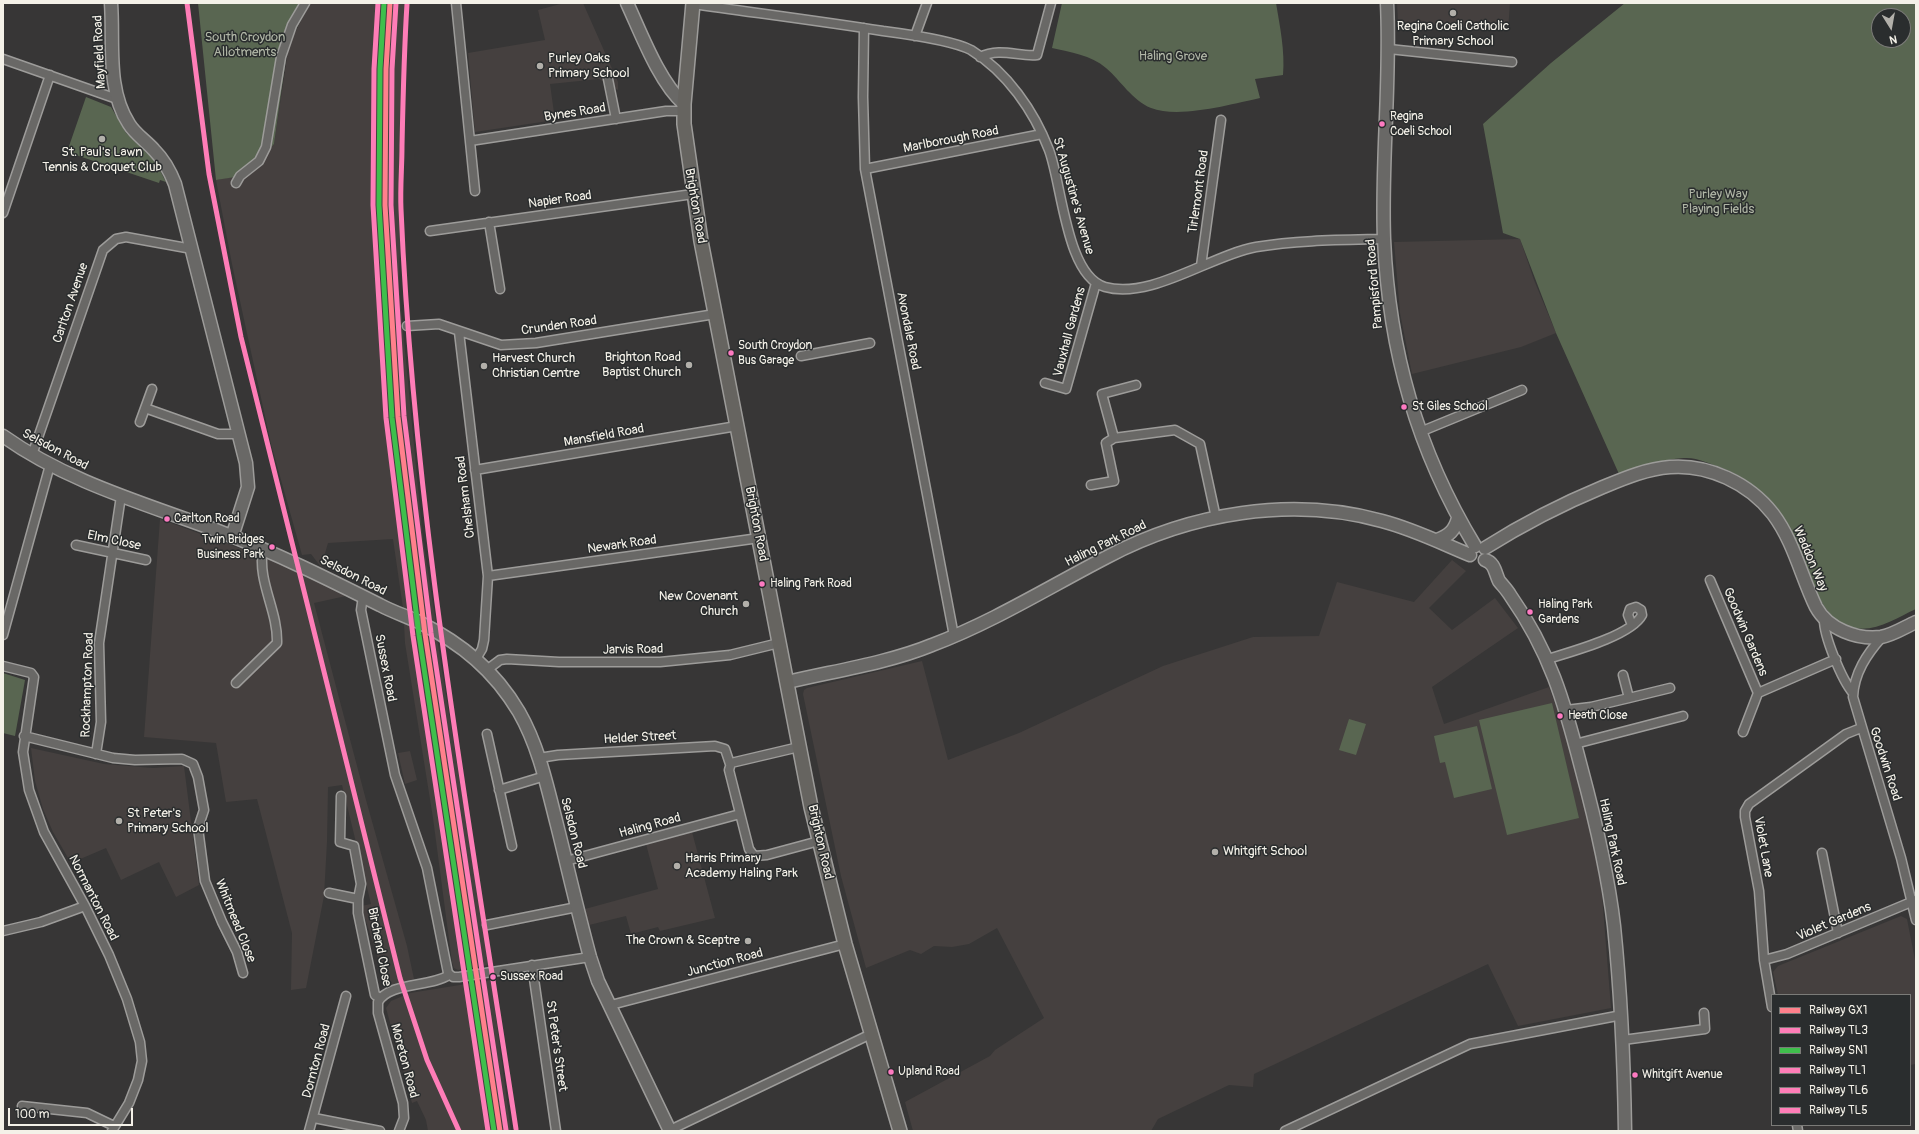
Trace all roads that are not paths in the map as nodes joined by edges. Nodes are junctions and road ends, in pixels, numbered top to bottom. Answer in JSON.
{"nodes":[{"id":1,"x":111,"y":3,"type":"edge"},
{"id":2,"x":305,"y":3,"type":"edge"},
{"id":3,"x":456,"y":3,"type":"edge"},
{"id":4,"x":627,"y":3,"type":"edge"},
{"id":5,"x":693,"y":3,"type":"edge"},
{"id":6,"x":927,"y":3,"type":"edge"},
{"id":7,"x":1051,"y":3,"type":"edge"},
{"id":8,"x":1388,"y":3,"type":"edge"},
{"id":9,"x":864,"y":28,"type":"junction"},
{"id":10,"x":915,"y":36,"type":"junction"},
{"id":11,"x":1390,"y":49,"type":"junction"},
{"id":12,"x":980,"y":57,"type":"junction"},
{"id":13,"x":3,"y":59,"type":"edge"},
{"id":14,"x":1512,"y":62,"type":"dead end"},
{"id":15,"x":607,"y":74,"type":"dead end"},
{"id":16,"x":50,"y":75,"type":"junction"},
{"id":17,"x":662,"y":76,"type":"junction"},
{"id":18,"x":686,"y":84,"type":"junction"},
{"id":19,"x":117,"y":100,"type":"junction"},
{"id":20,"x":683,"y":108,"type":"junction"},
{"id":21,"x":616,"y":119,"type":"junction"},
{"id":22,"x":1221,"y":120,"type":"dead end"},
{"id":23,"x":1042,"y":134,"type":"junction"},
{"id":24,"x":470,"y":141,"type":"junction"},
{"id":25,"x":865,"y":169,"type":"junction"},
{"id":26,"x":236,"y":183,"type":"dead end"},
{"id":27,"x":475,"y":191,"type":"dead end"},
{"id":28,"x":693,"y":194,"type":"junction"},
{"id":29,"x":3,"y":213,"type":"edge"},
{"id":30,"x":489,"y":222,"type":"junction"},
{"id":31,"x":430,"y":231,"type":"dead end"},
{"id":32,"x":1384,"y":239,"type":"junction"},
{"id":33,"x":192,"y":250,"type":"junction"},
{"id":34,"x":1201,"y":266,"type":"junction"},
{"id":35,"x":1096,"y":283,"type":"junction"},
{"id":36,"x":500,"y":289,"type":"dead end"},
{"id":37,"x":715,"y":314,"type":"junction"},
{"id":38,"x":407,"y":326,"type":"dead end"},
{"id":39,"x":459,"y":332,"type":"junction"},
{"id":40,"x":870,"y":343,"type":"dead end"},
{"id":41,"x":801,"y":356,"type":"dead end"},
{"id":42,"x":1045,"y":382,"type":"dead end"},
{"id":43,"x":1136,"y":385,"type":"dead end"},
{"id":44,"x":152,"y":389,"type":"dead end"},
{"id":45,"x":1522,"y":390,"type":"dead end"},
{"id":46,"x":145,"y":408,"type":"junction"},
{"id":47,"x":140,"y":422,"type":"dead end"},
{"id":48,"x":737,"y":426,"type":"junction"},
{"id":49,"x":1420,"y":432,"type":"junction"},
{"id":50,"x":238,"y":434,"type":"junction"},
{"id":51,"x":3,"y":436,"type":"edge"},
{"id":52,"x":1114,"y":438,"type":"junction"},
{"id":53,"x":32,"y":455,"type":"junction"},
{"id":54,"x":50,"y":465,"type":"junction"},
{"id":55,"x":475,"y":470,"type":"junction"},
{"id":56,"x":1091,"y":485,"type":"dead end"},
{"id":57,"x":121,"y":496,"type":"junction"},
{"id":58,"x":1216,"y":518,"type":"junction"},
{"id":59,"x":1458,"y":518,"type":"junction"},
{"id":60,"x":232,"y":536,"type":"junction"},
{"id":61,"x":759,"y":538,"type":"junction"},
{"id":62,"x":1437,"y":540,"type":"junction"},
{"id":63,"x":76,"y":545,"type":"dead end"},
{"id":64,"x":264,"y":549,"type":"junction"},
{"id":65,"x":112,"y":553,"type":"junction"},
{"id":66,"x":1478,"y":554,"type":"junction"},
{"id":67,"x":146,"y":560,"type":"dead end"},
{"id":68,"x":488,"y":576,"type":"junction"},
{"id":69,"x":1710,"y":580,"type":"dead end"},
{"id":70,"x":363,"y":596,"type":"junction"},
{"id":71,"x":1824,"y":618,"type":"junction"},
{"id":72,"x":1916,"y":622,"type":"edge"},
{"id":73,"x":1632,"y":625,"type":"dead end"},
{"id":74,"x":3,"y":635,"type":"edge"},
{"id":75,"x":954,"y":636,"type":"junction"},
{"id":76,"x":1882,"y":637,"type":"junction"},
{"id":77,"x":779,"y":643,"type":"junction"},
{"id":78,"x":476,"y":659,"type":"junction"},
{"id":79,"x":1548,"y":659,"type":"junction"},
{"id":80,"x":1836,"y":660,"type":"junction"},
{"id":81,"x":3,"y":666,"type":"edge"},
{"id":82,"x":488,"y":669,"type":"junction"},
{"id":83,"x":1622,"y":675,"type":"dead end"},
{"id":84,"x":788,"y":682,"type":"junction"},
{"id":85,"x":236,"y":683,"type":"dead end"},
{"id":86,"x":1670,"y":688,"type":"dead end"},
{"id":87,"x":1758,"y":693,"type":"junction"},
{"id":88,"x":1853,"y":693,"type":"junction"},
{"id":89,"x":1629,"y":698,"type":"junction"},
{"id":90,"x":1566,"y":710,"type":"junction"},
{"id":91,"x":1683,"y":716,"type":"dead end"},
{"id":92,"x":1861,"y":728,"type":"junction"},
{"id":93,"x":1743,"y":732,"type":"dead end"},
{"id":94,"x":487,"y":734,"type":"dead end"},
{"id":95,"x":24,"y":736,"type":"junction"},
{"id":96,"x":1575,"y":744,"type":"junction"},
{"id":97,"x":799,"y":747,"type":"junction"},
{"id":98,"x":96,"y":754,"type":"junction"},
{"id":99,"x":540,"y":758,"type":"junction"},
{"id":100,"x":730,"y":764,"type":"junction"},
{"id":101,"x":545,"y":776,"type":"junction"},
{"id":102,"x":499,"y":790,"type":"junction"},
{"id":103,"x":341,"y":796,"type":"dead end"},
{"id":104,"x":740,"y":814,"type":"junction"},
{"id":105,"x":819,"y":841,"type":"junction"},
{"id":106,"x":512,"y":846,"type":"dead end"},
{"id":107,"x":1822,"y":853,"type":"dead end"},
{"id":108,"x":566,"y":860,"type":"junction"},
{"id":109,"x":329,"y":893,"type":"dead end"},
{"id":110,"x":358,"y":899,"type":"junction"},
{"id":111,"x":1914,"y":901,"type":"edge"},
{"id":112,"x":86,"y":906,"type":"junction"},
{"id":113,"x":577,"y":907,"type":"junction"},
{"id":114,"x":1916,"y":920,"type":"edge"},
{"id":115,"x":487,"y":925,"type":"dead end"},
{"id":116,"x":3,"y":931,"type":"edge"},
{"id":117,"x":1838,"y":933,"type":"junction"},
{"id":118,"x":845,"y":944,"type":"junction"},
{"id":119,"x":590,"y":957,"type":"junction"},
{"id":120,"x":1764,"y":960,"type":"junction"},
{"id":121,"x":532,"y":965,"type":"junction"},
{"id":122,"x":243,"y":973,"type":"dead end"},
{"id":123,"x":449,"y":975,"type":"junction"},
{"id":124,"x":346,"y":996,"type":"dead end"},
{"id":125,"x":380,"y":998,"type":"junction"},
{"id":126,"x":1771,"y":1001,"type":"edge"},
{"id":127,"x":611,"y":1005,"type":"junction"},
{"id":128,"x":1704,"y":1014,"type":"dead end"},
{"id":129,"x":1622,"y":1015,"type":"junction"},
{"id":130,"x":871,"y":1034,"type":"junction"},
{"id":131,"x":1623,"y":1040,"type":"junction"},
{"id":132,"x":22,"y":1106,"type":"dead end"},
{"id":133,"x":314,"y":1118,"type":"junction"},
{"id":134,"x":113,"y":1129,"type":"edge"},
{"id":135,"x":400,"y":1129,"type":"edge"},
{"id":136,"x":310,"y":1131,"type":"edge"},
{"id":137,"x":380,"y":1131,"type":"edge"},
{"id":138,"x":556,"y":1131,"type":"edge"},
{"id":139,"x":670,"y":1131,"type":"edge"},
{"id":140,"x":900,"y":1131,"type":"edge"},
{"id":141,"x":1285,"y":1131,"type":"edge"},
{"id":142,"x":1625,"y":1131,"type":"edge"}],
"edges":[{"from":1,"to":19,"type":"street","name":"Mayfield Road"},
{"from":2,"to":26,"type":"street"},
{"from":3,"to":24,"type":"street"},
{"from":4,"to":17,"type":"street"},
{"from":5,"to":9,"type":"street","name":"St Augustine's Avenue"},
{"from":5,"to":18,"type":"main road","name":"Brighton Road"},
{"from":6,"to":10,"type":"street"},
{"from":7,"to":12,"type":"street"},
{"from":8,"to":11,"type":"street","name":"Pampisford Road"},
{"from":9,"to":10,"type":"street","name":"St Augustine's Avenue"},
{"from":9,"to":25,"type":"street","name":"Avondale Road"},
{"from":10,"to":12,"type":"street","name":"St Augustine's Avenue"},
{"from":11,"to":14,"type":"street"},
{"from":11,"to":32,"type":"street","name":"Pampisford Road"},
{"from":12,"to":23,"type":"street","name":"St Augustine's Avenue"},
{"from":13,"to":16,"type":"street"},
{"from":15,"to":21,"type":"street"},
{"from":16,"to":19,"type":"street"},
{"from":16,"to":29,"type":"street"},
{"from":17,"to":18,"type":"street"},
{"from":17,"to":20,"type":"street"},
{"from":18,"to":20,"type":"main road","name":"Brighton Road"},
{"from":19,"to":33,"type":"street"},
{"from":20,"to":21,"type":"street","name":"Bynes Road"},
{"from":20,"to":28,"type":"main road","name":"Brighton Road"},
{"from":21,"to":24,"type":"street","name":"Bynes Road"},
{"from":22,"to":34,"type":"street","name":"Tirlemont Road"},
{"from":23,"to":25,"type":"street","name":"Marlborough Road"},
{"from":23,"to":35,"type":"street","name":"St Augustine's Avenue"},
{"from":24,"to":27,"type":"street"},
{"from":25,"to":75,"type":"street","name":"Avondale Road"},
{"from":28,"to":30,"type":"street","name":"Napier Road"},
{"from":28,"to":37,"type":"main road","name":"Brighton Road"},
{"from":30,"to":31,"type":"street","name":"Napier Road"},
{"from":30,"to":36,"type":"street"},
{"from":32,"to":34,"type":"street"},
{"from":32,"to":49,"type":"street","name":"Pampisford Road"},
{"from":33,"to":50,"type":"street"},
{"from":33,"to":53,"type":"street","name":"Carlton Avenue"},
{"from":34,"to":35,"type":"street"},
{"from":35,"to":42,"type":"street","name":"Vauxhall Gardens"},
{"from":37,"to":39,"type":"street","name":"Crunden Road"},
{"from":37,"to":48,"type":"main road","name":"Brighton Road"},
{"from":38,"to":39,"type":"street","name":"Crunden Road"},
{"from":39,"to":55,"type":"street","name":"Chelsham Road"},
{"from":40,"to":41,"type":"street"},
{"from":43,"to":52,"type":"street"},
{"from":44,"to":46,"type":"street"},
{"from":45,"to":49,"type":"street"},
{"from":46,"to":47,"type":"street"},
{"from":46,"to":50,"type":"street"},
{"from":48,"to":55,"type":"street","name":"Mansfield Road"},
{"from":48,"to":61,"type":"main road","name":"Brighton Road"},
{"from":49,"to":59,"type":"street","name":"Pampisford Road"},
{"from":50,"to":60,"type":"street"},
{"from":51,"to":53,"type":"street","name":"Selsdon Road"},
{"from":52,"to":56,"type":"street"},
{"from":52,"to":58,"type":"street"},
{"from":53,"to":54,"type":"street","name":"Selsdon Road"},
{"from":54,"to":57,"type":"street","name":"Selsdon Road"},
{"from":54,"to":74,"type":"street"},
{"from":55,"to":68,"type":"street","name":"Chelsham Road"},
{"from":57,"to":60,"type":"street","name":"Selsdon Road"},
{"from":57,"to":65,"type":"street","name":"Rockhampton Road"},
{"from":58,"to":62,"type":"street","name":"Haling Park Road"},
{"from":58,"to":75,"type":"street","name":"Haling Park Road"},
{"from":59,"to":62,"type":"street"},
{"from":59,"to":66,"type":"street","name":"Pampisford Road"},
{"from":60,"to":64,"type":"street","name":"Selsdon Road"},
{"from":61,"to":68,"type":"street","name":"Newark Road"},
{"from":61,"to":77,"type":"main road","name":"Brighton Road"},
{"from":62,"to":66,"type":"street","name":"Haling Park Road"},
{"from":63,"to":65,"type":"street","name":"Elm Close"},
{"from":64,"to":70,"type":"street","name":"Selsdon Road"},
{"from":64,"to":85,"type":"street"},
{"from":65,"to":67,"type":"street","name":"Elm Close"},
{"from":65,"to":98,"type":"street","name":"Rockhampton Road"},
{"from":66,"to":71,"type":"street","name":"Waddon Way"},
{"from":66,"to":79,"type":"street","name":"Haling Park Road"},
{"from":68,"to":78,"type":"street","name":"Chelsham Road"},
{"from":69,"to":87,"type":"street","name":"Goodwin Gardens"},
{"from":70,"to":78,"type":"street","name":"Selsdon Road"},
{"from":70,"to":123,"type":"street","name":"Sussex Road"},
{"from":71,"to":76,"type":"street","name":"Waddon Way"},
{"from":71,"to":80,"type":"street","name":"Goodwin Road"},
{"from":72,"to":76,"type":"street","name":"Waddon Way"},
{"from":73,"to":79,"type":"street"},
{"from":75,"to":84,"type":"street","name":"Haling Park Road"},
{"from":76,"to":88,"type":"street"},
{"from":77,"to":82,"type":"street","name":"Jarvis Road"},
{"from":77,"to":84,"type":"main road","name":"Brighton Road"},
{"from":78,"to":82,"type":"street","name":"Selsdon Road"},
{"from":79,"to":90,"type":"street","name":"Haling Park Road"},
{"from":80,"to":87,"type":"street","name":"Goodwin Gardens"},
{"from":80,"to":88,"type":"street","name":"Goodwin Road"},
{"from":81,"to":95,"type":"street","name":"Normanton Road"},
{"from":82,"to":99,"type":"street","name":"Selsdon Road"},
{"from":83,"to":89,"type":"street"},
{"from":84,"to":97,"type":"main road","name":"Brighton Road"},
{"from":86,"to":89,"type":"street"},
{"from":87,"to":93,"type":"street","name":"Goodwin Gardens"},
{"from":88,"to":92,"type":"street","name":"Goodwin Road"},
{"from":89,"to":90,"type":"street"},
{"from":90,"to":96,"type":"street","name":"Haling Park Road"},
{"from":91,"to":96,"type":"street"},
{"from":92,"to":111,"type":"street","name":"Goodwin Road"},
{"from":92,"to":120,"type":"street","name":"Violet Lane"},
{"from":94,"to":102,"type":"street"},
{"from":95,"to":98,"type":"street","name":"Rockhampton Road"},
{"from":95,"to":112,"type":"street","name":"Normanton Road"},
{"from":96,"to":129,"type":"street","name":"Haling Park Road"},
{"from":97,"to":100,"type":"street"},
{"from":97,"to":105,"type":"main road","name":"Brighton Road"},
{"from":98,"to":122,"type":"street","name":"Whitmead Close"},
{"from":99,"to":100,"type":"street","name":"Helder Street"},
{"from":99,"to":101,"type":"street","name":"Selsdon Road"},
{"from":100,"to":104,"type":"street"},
{"from":101,"to":102,"type":"street"},
{"from":101,"to":108,"type":"street","name":"Selsdon Road"},
{"from":102,"to":106,"type":"street"},
{"from":103,"to":110,"type":"street","name":"Birchend Close"},
{"from":104,"to":105,"type":"street"},
{"from":104,"to":108,"type":"street","name":"Haling Road"},
{"from":105,"to":118,"type":"main road","name":"Brighton Road"},
{"from":107,"to":117,"type":"street"},
{"from":108,"to":113,"type":"street","name":"Selsdon Road"},
{"from":109,"to":110,"type":"street","name":"Birchend Close"},
{"from":110,"to":125,"type":"street","name":"Birchend Close"},
{"from":111,"to":114,"type":"street","name":"Goodwin Road"},
{"from":111,"to":117,"type":"street","name":"Violet Gardens"},
{"from":112,"to":116,"type":"street"},
{"from":112,"to":134,"type":"street","name":"Normanton Road"},
{"from":113,"to":115,"type":"street"},
{"from":113,"to":119,"type":"street","name":"Selsdon Road"},
{"from":117,"to":120,"type":"street","name":"Violet Gardens"},
{"from":118,"to":127,"type":"street","name":"Junction Road"},
{"from":118,"to":130,"type":"main road","name":"Brighton Road"},
{"from":119,"to":121,"type":"street"},
{"from":119,"to":127,"type":"street","name":"Selsdon Road"},
{"from":120,"to":126,"type":"street","name":"Violet Lane"},
{"from":121,"to":123,"type":"street"},
{"from":121,"to":138,"type":"street","name":"St Peter's Street"},
{"from":123,"to":125,"type":"street"},
{"from":124,"to":133,"type":"street","name":"Dornton Road"},
{"from":125,"to":135,"type":"street","name":"Moreton Road"},
{"from":127,"to":139,"type":"street","name":"Selsdon Road"},
{"from":128,"to":131,"type":"street"},
{"from":129,"to":131,"type":"street","name":"Haling Park Road"},
{"from":129,"to":141,"type":"street"},
{"from":130,"to":139,"type":"street"},
{"from":130,"to":140,"type":"main road","name":"Brighton Road"},
{"from":131,"to":142,"type":"street","name":"Haling Park Road"},
{"from":132,"to":134,"type":"street"},
{"from":133,"to":136,"type":"street","name":"Dornton Road"},
{"from":133,"to":137,"type":"street"}]}
